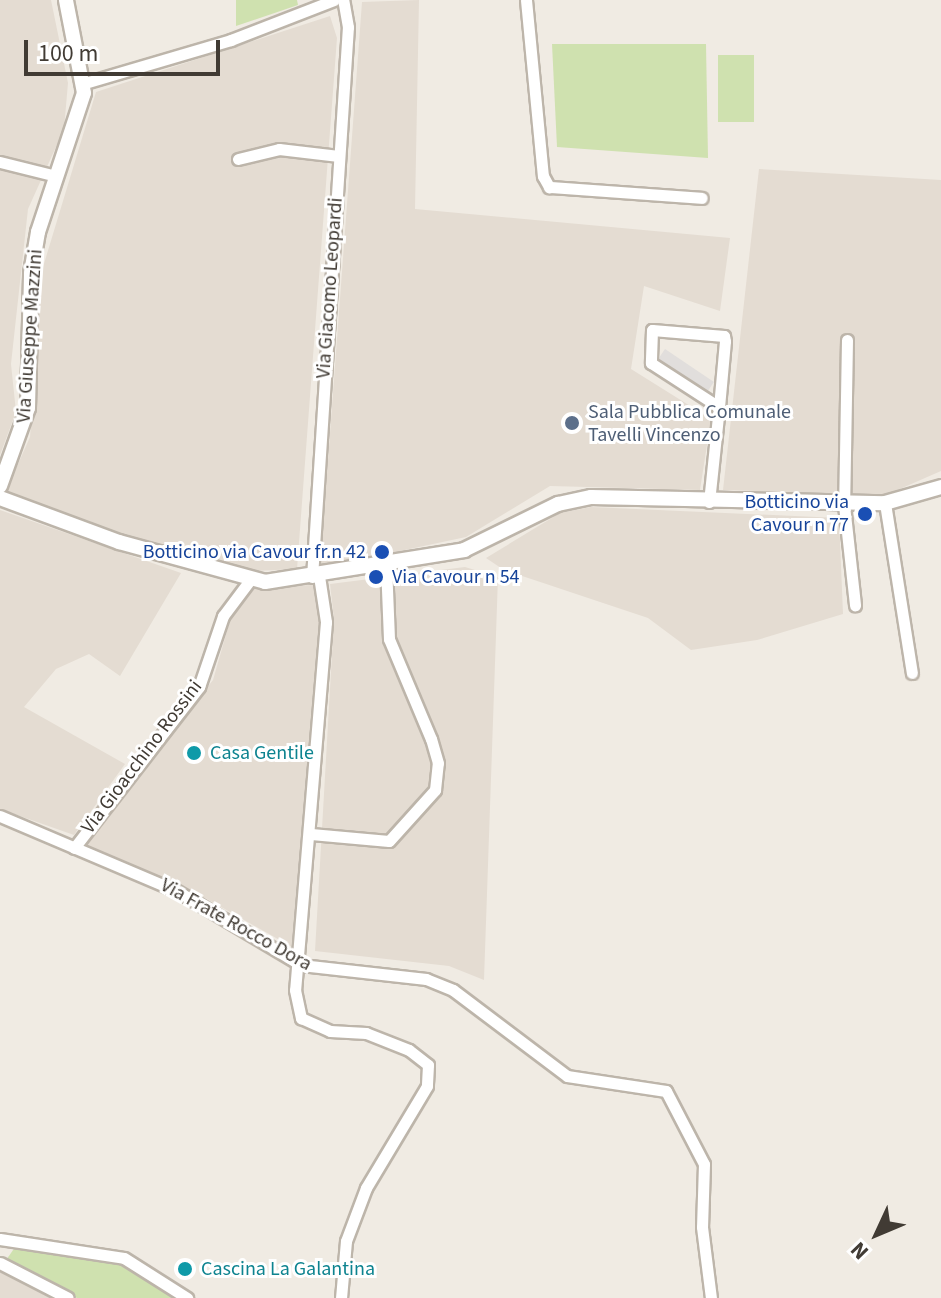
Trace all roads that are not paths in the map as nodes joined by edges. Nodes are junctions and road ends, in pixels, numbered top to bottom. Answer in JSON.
{"nodes":[{"id":1,"x":66,"y":0,"type":"edge"},
{"id":2,"x":334,"y":0,"type":"edge"},
{"id":3,"x":343,"y":0,"type":"edge"},
{"id":4,"x":526,"y":0,"type":"edge"},
{"id":5,"x":313,"y":4,"type":"edge"},
{"id":6,"x":85,"y":83,"type":"junction"},
{"id":7,"x":339,"y":156,"type":"junction"},
{"id":8,"x":238,"y":159,"type":"dead end"},
{"id":9,"x":0,"y":162,"type":"edge"},
{"id":10,"x":56,"y":176,"type":"junction"},
{"id":11,"x":702,"y":198,"type":"dead end"},
{"id":12,"x":847,"y":340,"type":"dead end"},
{"id":13,"x":719,"y":407,"type":"junction"},
{"id":14,"x":0,"y":486,"type":"edge"},
{"id":15,"x":941,"y":487,"type":"edge"},
{"id":16,"x":0,"y":498,"type":"edge"},
{"id":17,"x":709,"y":502,"type":"junction"},
{"id":18,"x":885,"y":503,"type":"junction"},
{"id":19,"x":844,"y":505,"type":"junction"},
{"id":20,"x":386,"y":565,"type":"junction"},
{"id":21,"x":315,"y":576,"type":"junction"},
{"id":22,"x":250,"y":580,"type":"junction"},
{"id":23,"x":855,"y":605,"type":"dead end"},
{"id":24,"x":912,"y":673,"type":"dead end"},
{"id":25,"x":0,"y":816,"type":"edge"},
{"id":26,"x":311,"y":834,"type":"junction"},
{"id":27,"x":74,"y":848,"type":"junction"},
{"id":28,"x":301,"y":965,"type":"junction"},
{"id":29,"x":0,"y":1239,"type":"edge"},
{"id":30,"x":0,"y":1263,"type":"edge"},
{"id":31,"x":68,"y":1298,"type":"edge"},
{"id":32,"x":187,"y":1298,"type":"edge"},
{"id":33,"x":341,"y":1298,"type":"edge"},
{"id":34,"x":711,"y":1298,"type":"edge"}],
"edges":[{"from":1,"to":6,"type":"street","name":"Via Giuseppe Mazzini"},
{"from":2,"to":5,"type":"street"},
{"from":3,"to":7,"type":"street","name":"Via Giacomo Leopardi"},
{"from":4,"to":11,"type":"street"},
{"from":5,"to":6,"type":"street"},
{"from":6,"to":10,"type":"street","name":"Via Giuseppe Mazzini"},
{"from":7,"to":8,"type":"street"},
{"from":7,"to":21,"type":"street","name":"Via Giacomo Leopardi"},
{"from":9,"to":10,"type":"street"},
{"from":10,"to":14,"type":"street","name":"Via Giuseppe Mazzini"},
{"from":12,"to":19,"type":"street"},
{"from":13,"to":13,"type":"street"},
{"from":13,"to":17,"type":"street"},
{"from":15,"to":18,"type":"street"},
{"from":16,"to":22,"type":"street"},
{"from":17,"to":19,"type":"street"},
{"from":17,"to":20,"type":"street"},
{"from":18,"to":19,"type":"street"},
{"from":18,"to":24,"type":"street"},
{"from":19,"to":23,"type":"street"},
{"from":20,"to":21,"type":"street"},
{"from":20,"to":26,"type":"street"},
{"from":21,"to":22,"type":"street"},
{"from":21,"to":26,"type":"street","name":"Via Giacomo Leopardi"},
{"from":22,"to":27,"type":"street","name":"Via Gioacchino Rossini"},
{"from":25,"to":27,"type":"street","name":"Via Frate Rocco Dora"},
{"from":26,"to":28,"type":"street","name":"Via Giacomo Leopardi"},
{"from":27,"to":28,"type":"street","name":"Via Frate Rocco Dora"},
{"from":28,"to":33,"type":"street","name":"Via Giacomo Leopardi"},
{"from":28,"to":34,"type":"street","name":"Via Frate Rocco Dora"},
{"from":29,"to":32,"type":"street"},
{"from":30,"to":31,"type":"street"}]}
